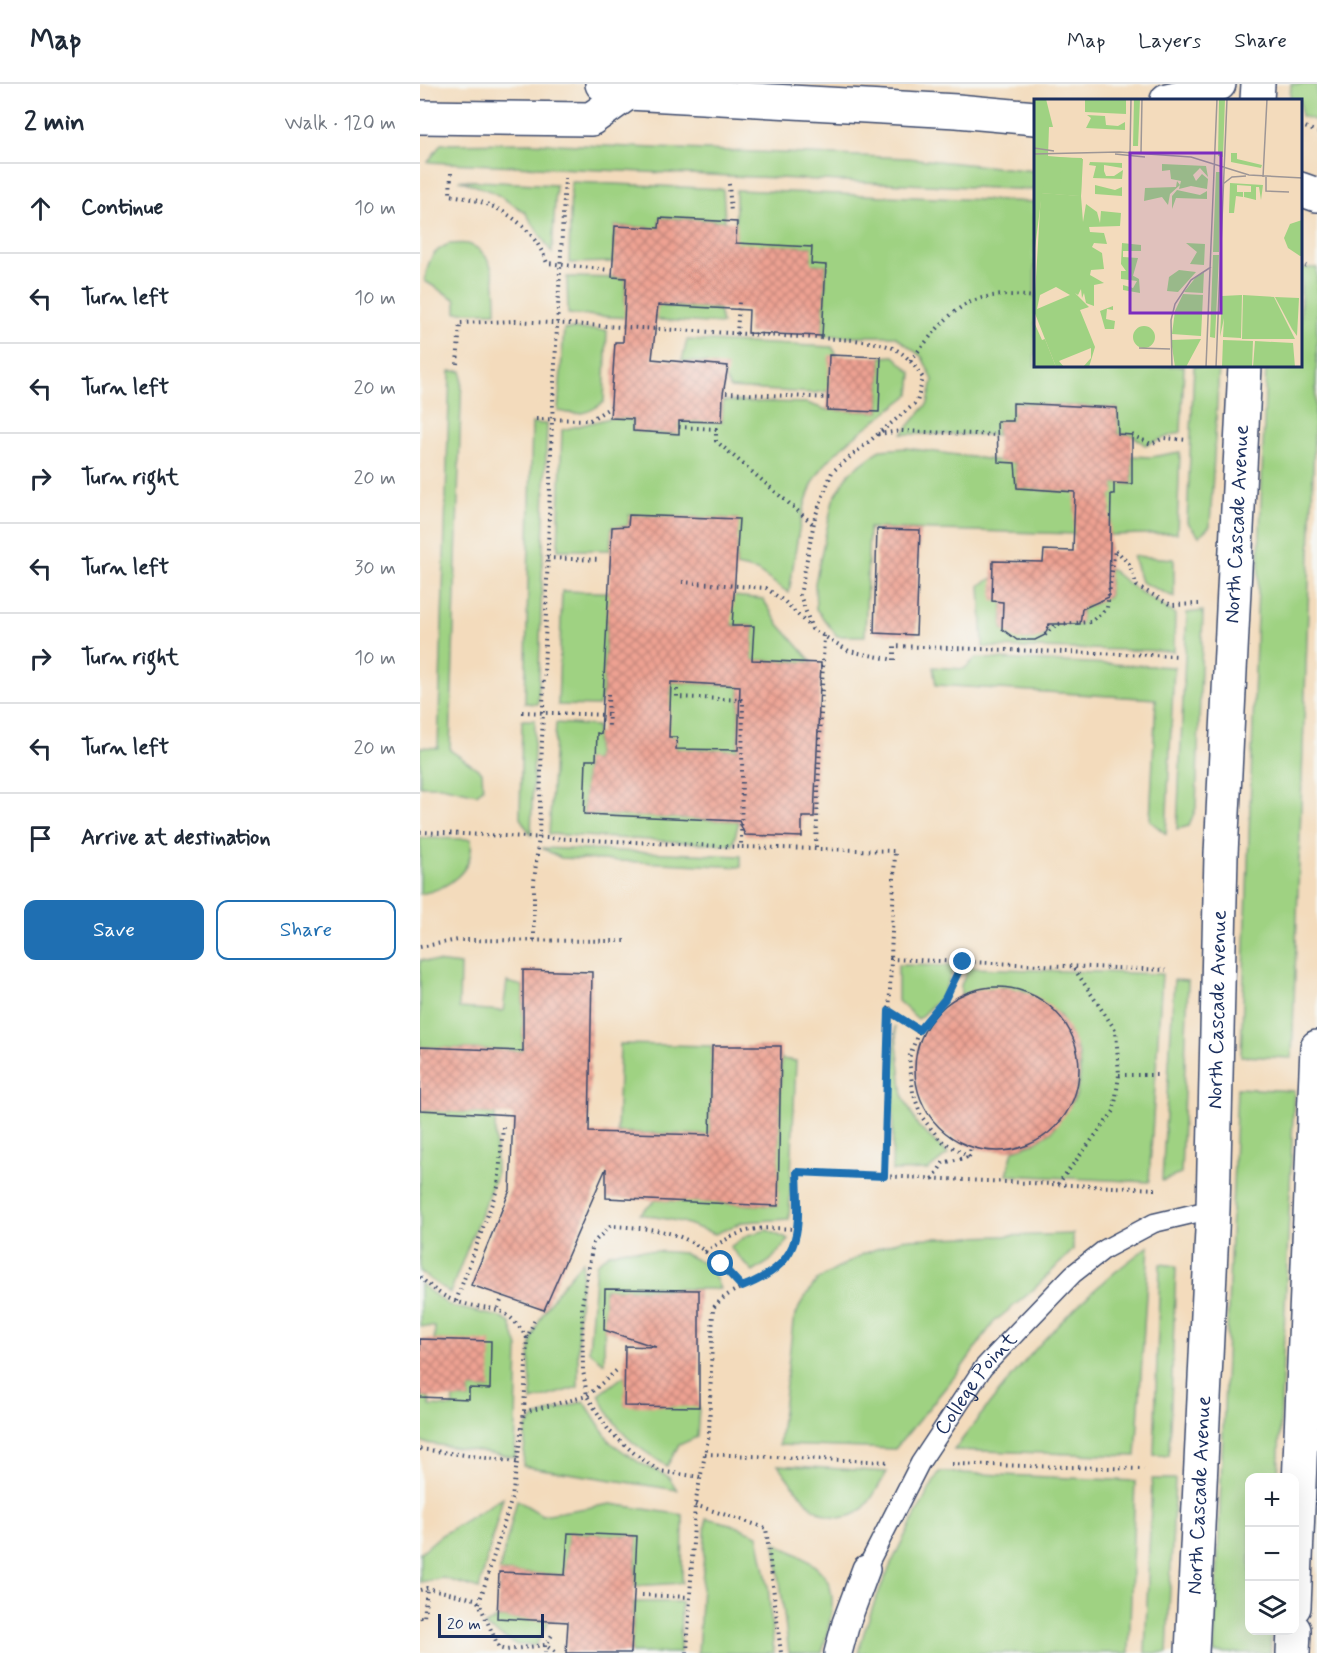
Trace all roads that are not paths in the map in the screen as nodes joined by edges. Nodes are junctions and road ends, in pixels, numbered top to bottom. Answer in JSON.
{"nodes":[{"id":1,"x":1219,"y":84,"type":"edge"},
{"id":2,"x":1258,"y":84,"type":"edge"},
{"id":3,"x":615,"y":89,"type":"edge"},
{"id":4,"x":1171,"y":99,"type":"edge"},
{"id":5,"x":1257,"y":99,"type":"edge"},
{"id":6,"x":1030,"y":116,"type":"edge"},
{"id":7,"x":420,"y":117,"type":"edge"},
{"id":8,"x":1302,"y":190,"type":"edge"},
{"id":9,"x":1317,"y":195,"type":"edge"},
{"id":10,"x":1245,"y":368,"type":"edge"},
{"id":11,"x":1317,"y":1047,"type":"edge"},
{"id":12,"x":1213,"y":1209,"type":"junction"},
{"id":13,"x":866,"y":1569,"type":"joint"},
{"id":14,"x":1295,"y":1581,"type":"edge"},
{"id":15,"x":1294,"y":1635,"type":"edge"},
{"id":16,"x":838,"y":1653,"type":"edge"},
{"id":17,"x":1192,"y":1653,"type":"edge"},
{"id":18,"x":1293,"y":1653,"type":"edge"}],
"edges":[{"from":1,"to":4,"type":"main road"},
{"from":2,"to":5,"type":"main road"},
{"from":3,"to":6,"type":"main road"},
{"from":3,"to":7,"type":"main road"},
{"from":8,"to":9,"type":"main road"},
{"from":10,"to":12,"type":"main road","name":"North Cascade Avenue"},
{"from":11,"to":14,"type":"main road"},
{"from":12,"to":13,"type":"lane","name":"College Point"},
{"from":12,"to":17,"type":"main road","name":"North Cascade Avenue"},
{"from":13,"to":16,"type":"street","name":"College Point"},
{"from":15,"to":18,"type":"main road"}]}
